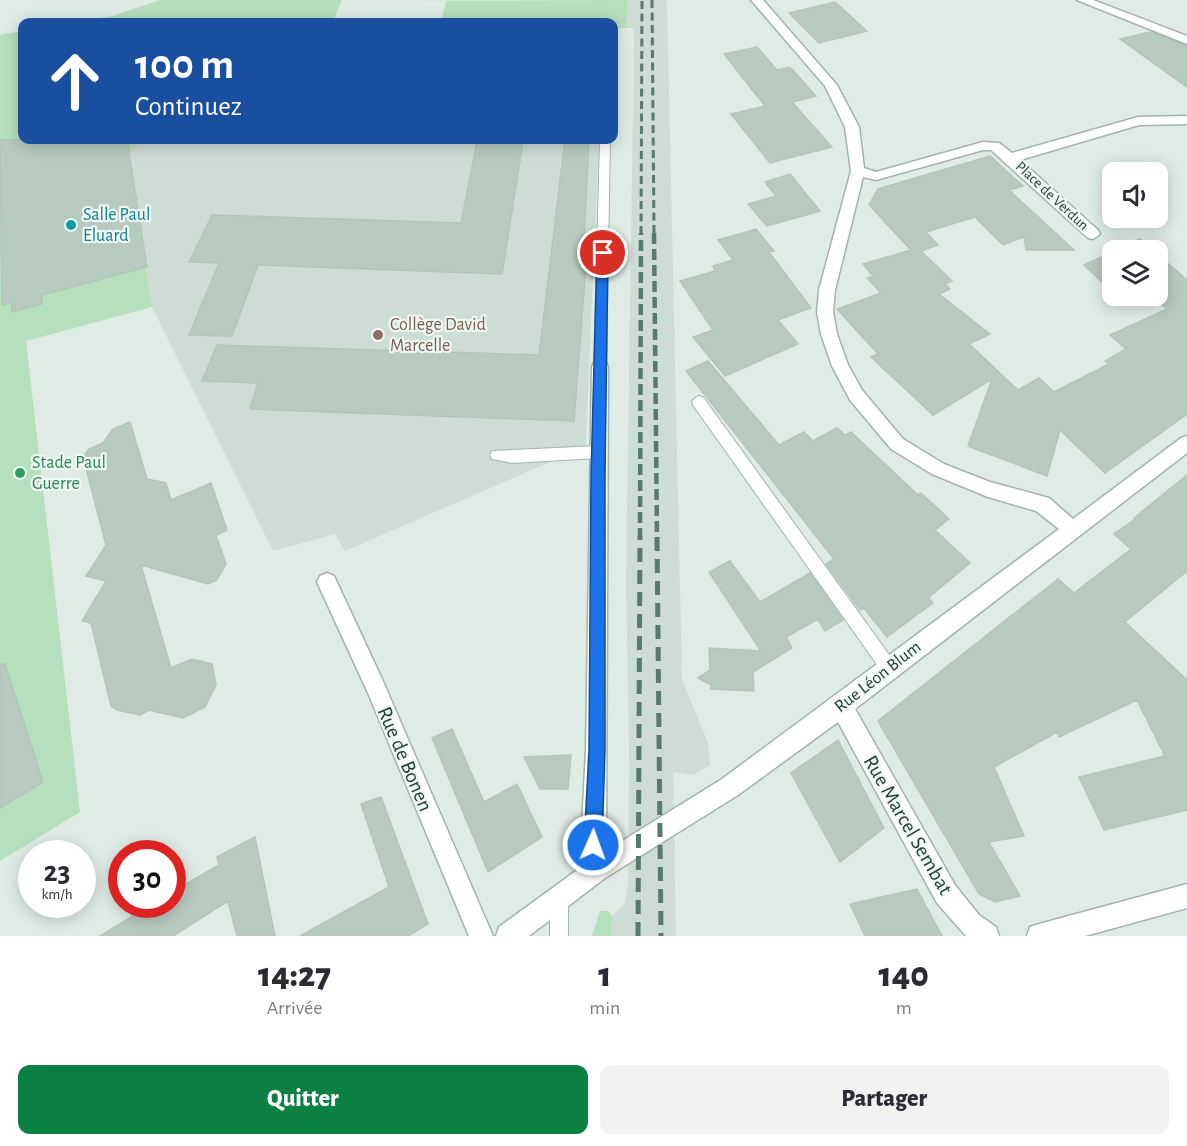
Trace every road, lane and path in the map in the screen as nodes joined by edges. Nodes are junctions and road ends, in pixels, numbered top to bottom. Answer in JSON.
{"nodes":[{"id":1,"x":757,"y":0,"type":"edge"},
{"id":2,"x":1083,"y":0,"type":"edge"},
{"id":3,"x":1187,"y":40,"type":"edge"},
{"id":4,"x":1187,"y":120,"type":"edge"},
{"id":5,"x":605,"y":144,"type":"edge"},
{"id":6,"x":1011,"y":158,"type":"junction"},
{"id":7,"x":858,"y":171,"type":"junction"},
{"id":8,"x":1094,"y":234,"type":"dead end"},
{"id":9,"x":600,"y":367,"type":"joint"},
{"id":10,"x":698,"y":401,"type":"dead end"},
{"id":11,"x":1187,"y":443,"type":"edge"},
{"id":12,"x":598,"y":452,"type":"junction"},
{"id":13,"x":497,"y":455,"type":"dead end"},
{"id":14,"x":1072,"y":529,"type":"junction"},
{"id":15,"x":327,"y":582,"type":"dead end"},
{"id":16,"x":889,"y":668,"type":"junction"},
{"id":17,"x":841,"y":706,"type":"junction"},
{"id":18,"x":597,"y":870,"type":"junction"},
{"id":19,"x":1187,"y":896,"type":"edge"},
{"id":20,"x":559,"y":897,"type":"junction"},
{"id":21,"x":481,"y":936,"type":"edge"},
{"id":22,"x":508,"y":936,"type":"edge"},
{"id":23,"x":559,"y":936,"type":"edge"},
{"id":24,"x":987,"y":936,"type":"edge"},
{"id":25,"x":1039,"y":936,"type":"edge"}],
"edges":[{"from":1,"to":7,"type":"street"},
{"from":2,"to":3,"type":"street"},
{"from":4,"to":6,"type":"street"},
{"from":5,"to":9,"type":"lane"},
{"from":6,"to":7,"type":"street","name":"Place de Verdun"},
{"from":6,"to":8,"type":"street","name":"Place de Verdun"},
{"from":7,"to":14,"type":"street"},
{"from":9,"to":12,"type":"street"},
{"from":10,"to":16,"type":"lane"},
{"from":11,"to":14,"type":"street","name":"Rue Léon Blum"},
{"from":12,"to":13,"type":"lane"},
{"from":12,"to":18,"type":"street"},
{"from":14,"to":16,"type":"street","name":"Rue Léon Blum"},
{"from":15,"to":21,"type":"street","name":"Rue de Bonen"},
{"from":16,"to":17,"type":"street","name":"Rue Léon Blum"},
{"from":17,"to":18,"type":"street","name":"Rue Léon Blum"},
{"from":17,"to":24,"type":"street","name":"Rue Marcel Sembat"},
{"from":18,"to":20,"type":"street","name":"Rue Léon Blum"},
{"from":19,"to":25,"type":"street"},
{"from":20,"to":22,"type":"street","name":"Rue Léon Blum"},
{"from":20,"to":23,"type":"lane"}]}
